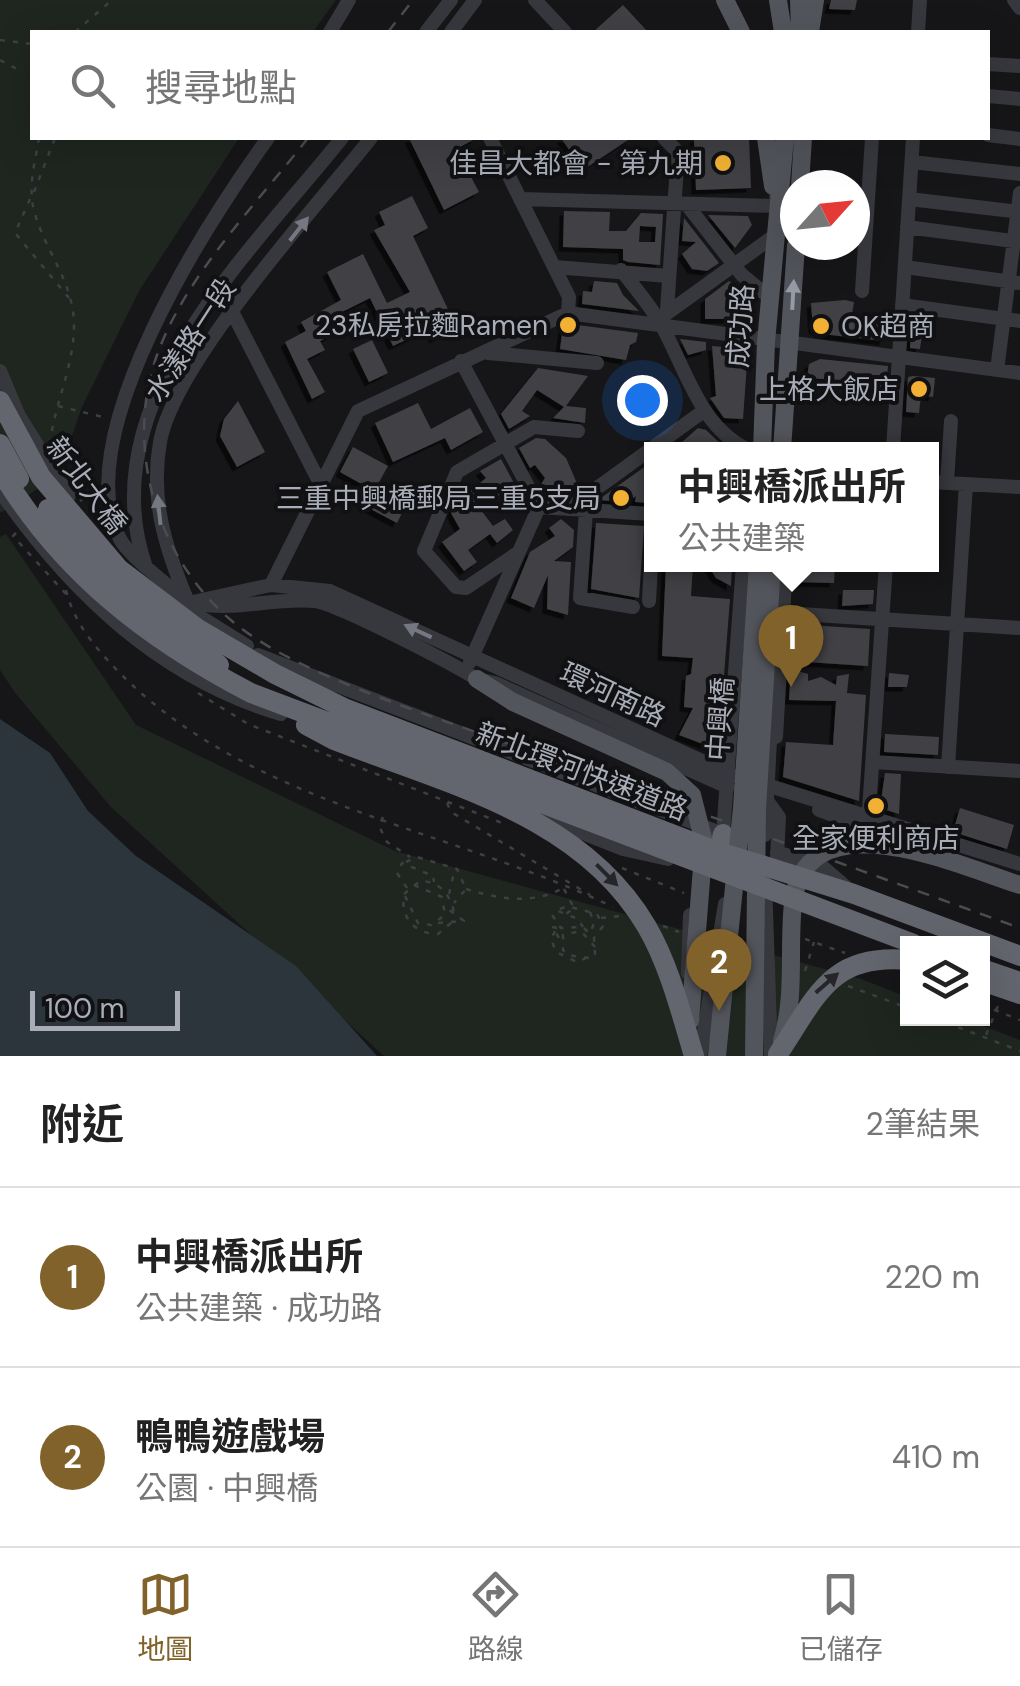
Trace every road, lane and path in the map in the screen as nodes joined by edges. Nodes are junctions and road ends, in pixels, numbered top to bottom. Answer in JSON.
{"nodes":[{"id":1,"x":112,"y":0,"type":"edge"},
{"id":2,"x":350,"y":0,"type":"edge"},
{"id":3,"x":451,"y":0,"type":"edge"},
{"id":4,"x":475,"y":0,"type":"edge"},
{"id":5,"x":535,"y":0,"type":"edge"},
{"id":6,"x":725,"y":0,"type":"edge"},
{"id":7,"x":734,"y":0,"type":"edge"},
{"id":8,"x":778,"y":0,"type":"edge"},
{"id":9,"x":799,"y":0,"type":"edge"},
{"id":10,"x":812,"y":0,"type":"edge"},
{"id":11,"x":920,"y":0,"type":"edge"},
{"id":12,"x":1014,"y":0,"type":"edge"},
{"id":13,"x":1020,"y":8,"type":"edge"},
{"id":14,"x":78,"y":30,"type":"edge"},
{"id":15,"x":331,"y":30,"type":"edge"},
{"id":16,"x":432,"y":30,"type":"edge"},
{"id":17,"x":453,"y":30,"type":"edge"},
{"id":18,"x":563,"y":30,"type":"edge"},
{"id":19,"x":739,"y":30,"type":"edge"},
{"id":20,"x":747,"y":30,"type":"edge"},
{"id":21,"x":783,"y":30,"type":"edge"},
{"id":22,"x":806,"y":30,"type":"edge"},
{"id":23,"x":806,"y":30,"type":"edge"},
{"id":24,"x":918,"y":30,"type":"edge"},
{"id":25,"x":0,"y":40,"type":"edge"},
{"id":26,"x":30,"y":44,"type":"edge"},
{"id":27,"x":0,"y":60,"type":"edge"},
{"id":28,"x":990,"y":64,"type":"edge"},
{"id":29,"x":1020,"y":66,"type":"edge"},
{"id":30,"x":19,"y":70,"type":"dead end"},
{"id":31,"x":990,"y":96,"type":"edge"},
{"id":32,"x":1020,"y":99,"type":"edge"},
{"id":33,"x":990,"y":135,"type":"edge"},
{"id":34,"x":1020,"y":139,"type":"edge"},
{"id":35,"x":38,"y":140,"type":"edge"},
{"id":36,"x":54,"y":140,"type":"edge"},
{"id":37,"x":267,"y":140,"type":"edge"},
{"id":38,"x":340,"y":140,"type":"edge"},
{"id":39,"x":369,"y":140,"type":"edge"},
{"id":40,"x":496,"y":140,"type":"edge"},
{"id":41,"x":666,"y":140,"type":"edge"},
{"id":42,"x":803,"y":140,"type":"edge"},
{"id":43,"x":872,"y":140,"type":"edge"},
{"id":44,"x":913,"y":140,"type":"edge"},
{"id":45,"x":774,"y":141,"type":"edge"},
{"id":46,"x":912,"y":162,"type":"junction"},
{"id":47,"x":801,"y":170,"type":"edge"},
{"id":48,"x":1020,"y":174,"type":"edge"},
{"id":49,"x":1020,"y":193,"type":"edge"},
{"id":50,"x":32,"y":197,"type":"junction"},
{"id":51,"x":520,"y":199,"type":"junction"},
{"id":52,"x":909,"y":199,"type":"junction"},
{"id":53,"x":680,"y":204,"type":"junction"},
{"id":54,"x":776,"y":206,"type":"junction"},
{"id":55,"x":1019,"y":212,"type":"edge"},
{"id":56,"x":908,"y":228,"type":"junction"},
{"id":57,"x":774,"y":236,"type":"junction"},
{"id":58,"x":1017,"y":242,"type":"edge"},
{"id":59,"x":795,"y":260,"type":"edge"},
{"id":60,"x":734,"y":264,"type":"junction"},
{"id":61,"x":554,"y":267,"type":"junction"},
{"id":62,"x":905,"y":267,"type":"junction"},
{"id":63,"x":620,"y":270,"type":"junction"},
{"id":64,"x":669,"y":276,"type":"junction"},
{"id":65,"x":1014,"y":282,"type":"edge"},
{"id":66,"x":221,"y":290,"type":"junction"},
{"id":67,"x":862,"y":290,"type":"dead end"},
{"id":68,"x":770,"y":297,"type":"junction"},
{"id":69,"x":71,"y":300,"type":"junction"},
{"id":70,"x":902,"y":306,"type":"junction"},
{"id":71,"x":232,"y":313,"type":"junction"},
{"id":72,"x":568,"y":313,"type":"junction"},
{"id":73,"x":1004,"y":317,"type":"junction"},
{"id":74,"x":665,"y":318,"type":"junction"},
{"id":75,"x":1020,"y":320,"type":"edge"},
{"id":76,"x":766,"y":342,"type":"junction"},
{"id":77,"x":790,"y":344,"type":"junction"},
{"id":78,"x":487,"y":352,"type":"junction"},
{"id":79,"x":898,"y":358,"type":"junction"},
{"id":80,"x":461,"y":361,"type":"junction"},
{"id":81,"x":597,"y":363,"type":"dead end"},
{"id":82,"x":996,"y":370,"type":"junction"},
{"id":83,"x":0,"y":371,"type":"edge"},
{"id":84,"x":1020,"y":373,"type":"edge"},
{"id":85,"x":0,"y":401,"type":"edge"},
{"id":86,"x":57,"y":406,"type":"junction"},
{"id":87,"x":705,"y":410,"type":"junction"},
{"id":88,"x":106,"y":418,"type":"dead end"},
{"id":89,"x":952,"y":421,"type":"dead end"},
{"id":90,"x":0,"y":427,"type":"edge"},
{"id":91,"x":578,"y":431,"type":"dead end"},
{"id":92,"x":664,"y":442,"type":"edge"},
{"id":93,"x":741,"y":442,"type":"edge"},
{"id":94,"x":756,"y":442,"type":"edge"},
{"id":95,"x":786,"y":442,"type":"edge"},
{"id":96,"x":893,"y":442,"type":"edge"},
{"id":97,"x":0,"y":444,"type":"edge"},
{"id":98,"x":50,"y":444,"type":"dead end"},
{"id":99,"x":505,"y":444,"type":"junction"},
{"id":100,"x":644,"y":457,"type":"edge"},
{"id":101,"x":0,"y":470,"type":"edge"},
{"id":102,"x":939,"y":482,"type":"edge"},
{"id":103,"x":947,"y":482,"type":"junction"},
{"id":104,"x":966,"y":484,"type":"junction"},
{"id":105,"x":321,"y":485,"type":"junction"},
{"id":106,"x":99,"y":486,"type":"dead end"},
{"id":107,"x":1020,"y":487,"type":"edge"},
{"id":108,"x":0,"y":492,"type":"edge"},
{"id":109,"x":72,"y":506,"type":"dead end"},
{"id":110,"x":539,"y":507,"type":"junction"},
{"id":111,"x":568,"y":509,"type":"junction"},
{"id":112,"x":586,"y":510,"type":"junction"},
{"id":113,"x":644,"y":514,"type":"edge"},
{"id":114,"x":20,"y":530,"type":"dead end"},
{"id":115,"x":519,"y":552,"type":"junction"},
{"id":116,"x":143,"y":559,"type":"junction"},
{"id":117,"x":651,"y":572,"type":"edge"},
{"id":118,"x":742,"y":572,"type":"edge"},
{"id":119,"x":753,"y":572,"type":"edge"},
{"id":120,"x":754,"y":572,"type":"edge"},
{"id":121,"x":778,"y":572,"type":"edge"},
{"id":122,"x":779,"y":572,"type":"edge"},
{"id":123,"x":780,"y":572,"type":"edge"},
{"id":124,"x":885,"y":572,"type":"edge"},
{"id":125,"x":64,"y":579,"type":"dead end"},
{"id":126,"x":271,"y":585,"type":"junction"},
{"id":127,"x":145,"y":592,"type":"joint"},
{"id":128,"x":67,"y":595,"type":"junction"},
{"id":129,"x":649,"y":601,"type":"dead end"},
{"id":130,"x":188,"y":602,"type":"junction"},
{"id":131,"x":633,"y":607,"type":"dead end"},
{"id":132,"x":784,"y":613,"type":"junction"},
{"id":133,"x":882,"y":620,"type":"junction"},
{"id":134,"x":957,"y":624,"type":"junction"},
{"id":135,"x":1020,"y":628,"type":"edge"},
{"id":136,"x":472,"y":656,"type":"junction"},
{"id":137,"x":219,"y":665,"type":"junction"},
{"id":138,"x":471,"y":676,"type":"junction"},
{"id":139,"x":251,"y":693,"type":"junction"},
{"id":140,"x":873,"y":762,"type":"junction"},
{"id":141,"x":948,"y":766,"type":"junction"},
{"id":142,"x":1020,"y":772,"type":"edge"},
{"id":143,"x":589,"y":780,"type":"dead end"},
{"id":144,"x":729,"y":781,"type":"junction"},
{"id":145,"x":754,"y":782,"type":"junction"},
{"id":146,"x":607,"y":786,"type":"dead end"},
{"id":147,"x":773,"y":787,"type":"junction"},
{"id":148,"x":526,"y":789,"type":"junction"},
{"id":149,"x":447,"y":803,"type":"dead end"},
{"id":150,"x":383,"y":817,"type":"junction"},
{"id":151,"x":868,"y":823,"type":"junction"},
{"id":152,"x":717,"y":852,"type":"junction"},
{"id":153,"x":411,"y":858,"type":"junction"},
{"id":154,"x":428,"y":860,"type":"junction"},
{"id":155,"x":406,"y":862,"type":"junction"},
{"id":156,"x":1020,"y":864,"type":"edge"},
{"id":157,"x":448,"y":866,"type":"junction"},
{"id":158,"x":415,"y":867,"type":"junction"},
{"id":159,"x":775,"y":871,"type":"junction"},
{"id":160,"x":1020,"y":877,"type":"edge"},
{"id":161,"x":434,"y":883,"type":"junction"},
{"id":162,"x":841,"y":885,"type":"joint"},
{"id":163,"x":410,"y":886,"type":"junction"},
{"id":164,"x":564,"y":888,"type":"junction"},
{"id":165,"x":1020,"y":888,"type":"edge"},
{"id":166,"x":466,"y":889,"type":"junction"},
{"id":167,"x":404,"y":894,"type":"junction"},
{"id":168,"x":448,"y":896,"type":"junction"},
{"id":169,"x":596,"y":898,"type":"junction"},
{"id":170,"x":452,"y":904,"type":"junction"},
{"id":171,"x":446,"y":908,"type":"junction"},
{"id":172,"x":574,"y":908,"type":"junction"},
{"id":173,"x":558,"y":911,"type":"junction"},
{"id":174,"x":454,"y":912,"type":"junction"},
{"id":175,"x":590,"y":912,"type":"junction"},
{"id":176,"x":566,"y":914,"type":"junction"},
{"id":177,"x":600,"y":918,"type":"junction"},
{"id":178,"x":438,"y":923,"type":"junction"},
{"id":179,"x":450,"y":923,"type":"junction"},
{"id":180,"x":661,"y":925,"type":"dead end"},
{"id":181,"x":808,"y":926,"type":"dead end"},
{"id":182,"x":583,"y":927,"type":"junction"},
{"id":183,"x":561,"y":928,"type":"junction"},
{"id":184,"x":555,"y":932,"type":"junction"},
{"id":185,"x":568,"y":932,"type":"junction"},
{"id":186,"x":590,"y":932,"type":"junction"},
{"id":187,"x":930,"y":936,"type":"edge"},
{"id":188,"x":692,"y":937,"type":"dead end"},
{"id":189,"x":594,"y":938,"type":"junction"},
{"id":190,"x":804,"y":938,"type":"dead end"},
{"id":191,"x":900,"y":938,"type":"edge"},
{"id":192,"x":900,"y":939,"type":"edge"},
{"id":193,"x":561,"y":942,"type":"junction"},
{"id":194,"x":814,"y":942,"type":"dead end"},
{"id":195,"x":597,"y":950,"type":"junction"},
{"id":196,"x":591,"y":958,"type":"junction"},
{"id":197,"x":900,"y":959,"type":"edge"},
{"id":198,"x":990,"y":959,"type":"edge"},
{"id":199,"x":990,"y":970,"type":"edge"},
{"id":200,"x":1018,"y":971,"type":"edge"},
{"id":201,"x":804,"y":972,"type":"dead end"},
{"id":202,"x":990,"y":979,"type":"edge"},
{"id":203,"x":990,"y":1008,"type":"edge"},
{"id":204,"x":996,"y":1010,"type":"junction"},
{"id":205,"x":1020,"y":1020,"type":"edge"},
{"id":206,"x":954,"y":1026,"type":"edge"},
{"id":207,"x":985,"y":1038,"type":"junction"},
{"id":208,"x":1020,"y":1051,"type":"edge"},
{"id":209,"x":698,"y":1053,"type":"edge"},
{"id":210,"x":774,"y":1055,"type":"edge"},
{"id":211,"x":717,"y":1056,"type":"edge"},
{"id":212,"x":754,"y":1056,"type":"edge"}],
"edges":[{"from":1,"to":14,"type":"path"},
{"from":2,"to":15,"type":"street"},
{"from":3,"to":16,"type":"street"},
{"from":4,"to":17,"type":"street"},
{"from":5,"to":18,"type":"street"},
{"from":6,"to":19,"type":"main road"},
{"from":7,"to":20,"type":"street"},
{"from":8,"to":21,"type":"main road"},
{"from":9,"to":22,"type":"main road"},
{"from":10,"to":23,"type":"main road"},
{"from":11,"to":24,"type":"street"},
{"from":12,"to":13,"type":"street"},
{"from":25,"to":26,"type":"path"},
{"from":27,"to":30,"type":"path"},
{"from":28,"to":29,"type":"street"},
{"from":31,"to":32,"type":"street"},
{"from":33,"to":34,"type":"street"},
{"from":35,"to":50,"type":"path"},
{"from":36,"to":50,"type":"path"},
{"from":37,"to":116,"type":"street"},
{"from":38,"to":66,"type":"street","name":"水漾路一段"},
{"from":71,"to":39,"type":"street","name":"水漾路一段","one_way":true},
{"from":40,"to":51,"type":"street"},
{"from":41,"to":53,"type":"street"},
{"from":42,"to":47,"type":"main road"},
{"from":43,"to":67,"type":"street"},
{"from":44,"to":46,"type":"street"},
{"from":45,"to":54,"type":"main road","name":"成功路"},
{"from":46,"to":48,"type":"street"},
{"from":46,"to":52,"type":"street"},
{"from":49,"to":55,"type":"street"},
{"from":50,"to":69,"type":"path"},
{"from":50,"to":69,"type":"path"},
{"from":51,"to":53,"type":"street"},
{"from":51,"to":61,"type":"street"},
{"from":52,"to":55,"type":"street"},
{"from":52,"to":56,"type":"street"},
{"from":53,"to":54,"type":"street"},
{"from":53,"to":60,"type":"street"},
{"from":53,"to":64,"type":"street"},
{"from":54,"to":57,"type":"main road","name":"成功路"},
{"from":55,"to":58,"type":"street"},
{"from":56,"to":58,"type":"street"},
{"from":56,"to":62,"type":"street"},
{"from":57,"to":60,"type":"street"},
{"from":57,"to":68,"type":"main road","name":"成功路"},
{"from":58,"to":65,"type":"street"},
{"from":77,"to":59,"type":"main road","name":"成功路","one_way":true},
{"from":60,"to":68,"type":"street"},
{"from":60,"to":74,"type":"street"},
{"from":61,"to":63,"type":"street"},
{"from":61,"to":72,"type":"street"},
{"from":62,"to":65,"type":"street"},
{"from":62,"to":70,"type":"street"},
{"from":63,"to":64,"type":"street"},
{"from":63,"to":74,"type":"street"},
{"from":64,"to":74,"type":"street"},
{"from":65,"to":73,"type":"street"},
{"from":66,"to":71,"type":"street"},
{"from":66,"to":116,"type":"street","name":"水漾路一段"},
{"from":68,"to":76,"type":"main road","name":"成功路"},
{"from":69,"to":86,"type":"path"},
{"from":70,"to":73,"type":"street"},
{"from":70,"to":79,"type":"street"},
{"from":71,"to":105,"type":"street"},
{"from":130,"to":71,"type":"street","name":"水漾路一段","one_way":true},
{"from":72,"to":74,"type":"street"},
{"from":72,"to":78,"type":"street"},
{"from":73,"to":75,"type":"street"},
{"from":73,"to":82,"type":"street"},
{"from":74,"to":76,"type":"street"},
{"from":74,"to":87,"type":"street"},
{"from":76,"to":77,"type":"street"},
{"from":76,"to":94,"type":"main road","name":"成功路"},
{"from":77,"to":79,"type":"street"},
{"from":77,"to":95,"type":"main road","name":"成功路"},
{"from":78,"to":80,"type":"street"},
{"from":78,"to":81,"type":"street"},
{"from":79,"to":82,"type":"street"},
{"from":79,"to":96,"type":"street"},
{"from":80,"to":99,"type":"street"},
{"from":80,"to":105,"type":"street"},
{"from":82,"to":84,"type":"street"},
{"from":83,"to":148,"type":"street","bridge":true},
{"from":85,"to":127,"type":"highway","name":"新北大橋","bridge":true},
{"from":86,"to":88,"type":"path"},
{"from":86,"to":98,"type":"path"},
{"from":87,"to":92,"type":"street"},
{"from":87,"to":93,"type":"street"},
{"from":89,"to":103,"type":"street"},
{"from":90,"to":137,"type":"highway","bridge":true},
{"from":91,"to":99,"type":"street"},
{"from":97,"to":137,"type":"highway","bridge":true},
{"from":99,"to":110,"type":"street"},
{"from":99,"to":115,"type":"street"},
{"from":100,"to":111,"type":"street"},
{"from":101,"to":139,"type":"highway","name":"新北環河快速道路","bridge":true},
{"from":102,"to":103,"type":"street"},
{"from":103,"to":104,"type":"street"},
{"from":104,"to":107,"type":"street"},
{"from":104,"to":134,"type":"street"},
{"from":105,"to":126,"type":"street"},
{"from":106,"to":109,"type":"path"},
{"from":108,"to":148,"type":"street","bridge":true},
{"from":110,"to":111,"type":"street"},
{"from":110,"to":115,"type":"street"},
{"from":111,"to":112,"type":"street"},
{"from":112,"to":113,"type":"street"},
{"from":112,"to":131,"type":"street"},
{"from":114,"to":128,"type":"path"},
{"from":115,"to":136,"type":"street"},
{"from":116,"to":130,"type":"street"},
{"from":116,"to":152,"type":"street"},
{"from":117,"to":129,"type":"street"},
{"from":118,"to":144,"type":"street"},
{"from":119,"to":209,"type":"street","bridge":true},
{"from":120,"to":211,"type":"main road","name":"中興橋","bridge":true},
{"from":121,"to":212,"type":"main road","name":"中興橋","bridge":true},
{"from":122,"to":210,"type":"street","bridge":true},
{"from":123,"to":132,"type":"street"},
{"from":124,"to":133,"type":"street"},
{"from":125,"to":128,"type":"path"},
{"from":126,"to":130,"type":"street","name":"環河南路"},
{"from":136,"to":126,"type":"street","name":"環河南路","one_way":true},
{"from":127,"to":152,"type":"highway","name":"新北環河快速道路","bridge":true},
{"from":128,"to":150,"type":"path"},
{"from":130,"to":138,"type":"street","name":"環河南路"},
{"from":130,"to":152,"type":"street"},
{"from":132,"to":133,"type":"street"},
{"from":132,"to":147,"type":"street"},
{"from":133,"to":134,"type":"street"},
{"from":133,"to":140,"type":"street"},
{"from":134,"to":135,"type":"street"},
{"from":134,"to":141,"type":"street"},
{"from":136,"to":138,"type":"street"},
{"from":136,"to":144,"type":"street","name":"環河南路"},
{"from":137,"to":148,"type":"highway","bridge":true},
{"from":138,"to":144,"type":"street","name":"環河南路"},
{"from":138,"to":209,"type":"main road","bridge":true},
{"from":139,"to":192,"type":"highway","name":"新北環河快速道路","bridge":true},
{"from":139,"to":209,"type":"highway","one_way":true,"bridge":true},
{"from":140,"to":141,"type":"street"},
{"from":140,"to":151,"type":"street"},
{"from":141,"to":142,"type":"street"},
{"from":143,"to":146,"type":"path","bridge":true},
{"from":144,"to":145,"type":"street"},
{"from":144,"to":147,"type":"street","name":"環河南路"},
{"from":144,"to":152,"type":"street"},
{"from":145,"to":147,"type":"street"},
{"from":145,"to":151,"type":"street","name":"環河南路"},
{"from":145,"to":159,"type":"street"},
{"from":147,"to":151,"type":"street","name":"環河南路"},
{"from":148,"to":152,"type":"highway"},
{"from":149,"to":169,"type":"path"},
{"from":150,"to":153,"type":"path"},
{"from":150,"to":164,"type":"path"},
{"from":151,"to":156,"type":"street","name":"環河南路"},
{"from":151,"to":160,"type":"street","name":"環河南路"},
{"from":152,"to":159,"type":"highway"},
{"from":152,"to":187,"type":"highway","bridge":true},
{"from":152,"to":200,"type":"highway","name":"新北環河快速道路","bridge":true},
{"from":153,"to":154,"type":"path"},
{"from":153,"to":155,"type":"path"},
{"from":154,"to":157,"type":"path"},
{"from":154,"to":158,"type":"path"},
{"from":155,"to":158,"type":"path"},
{"from":155,"to":163,"type":"path"},
{"from":157,"to":166,"type":"path"},
{"from":157,"to":168,"type":"path"},
{"from":158,"to":161,"type":"path"},
{"from":159,"to":162,"type":"highway"},
{"from":159,"to":191,"type":"street"},
{"from":161,"to":163,"type":"path"},
{"from":161,"to":168,"type":"path"},
{"from":162,"to":200,"type":"street"},
{"from":163,"to":167,"type":"path"},
{"from":163,"to":171,"type":"path"},
{"from":164,"to":166,"type":"path"},
{"from":164,"to":169,"type":"path"},
{"from":164,"to":172,"type":"path"},
{"from":165,"to":210,"type":"main road","bridge":true},
{"from":166,"to":170,"type":"path"},
{"from":167,"to":178,"type":"path"},
{"from":167,"to":179,"type":"path"},
{"from":168,"to":170,"type":"path"},
{"from":169,"to":177,"type":"path"},
{"from":170,"to":174,"type":"path"},
{"from":171,"to":174,"type":"path"},
{"from":171,"to":178,"type":"path"},
{"from":172,"to":173,"type":"path"},
{"from":172,"to":175,"type":"path"},
{"from":172,"to":176,"type":"path"},
{"from":173,"to":176,"type":"path"},
{"from":173,"to":183,"type":"path"},
{"from":174,"to":179,"type":"path"},
{"from":175,"to":177,"type":"path"},
{"from":175,"to":186,"type":"path"},
{"from":176,"to":182,"type":"path"},
{"from":177,"to":189,"type":"path"},
{"from":178,"to":179,"type":"path"},
{"from":180,"to":188,"type":"path"},
{"from":181,"to":190,"type":"path"},
{"from":182,"to":183,"type":"path"},
{"from":182,"to":186,"type":"path"},
{"from":183,"to":184,"type":"path"},
{"from":183,"to":185,"type":"path"},
{"from":184,"to":193,"type":"path"},
{"from":184,"to":196,"type":"path"},
{"from":185,"to":193,"type":"path"},
{"from":185,"to":195,"type":"path"},
{"from":186,"to":189,"type":"path"},
{"from":189,"to":195,"type":"path"},
{"from":193,"to":196,"type":"path"},
{"from":194,"to":201,"type":"path"},
{"from":195,"to":196,"type":"path"},
{"from":210,"to":197,"type":"highway","one_way":true,"bridge":true},
{"from":198,"to":200,"type":"highway"},
{"from":199,"to":200,"type":"highway","bridge":true},
{"from":200,"to":202,"type":"highway"},
{"from":203,"to":204,"type":"path"},
{"from":204,"to":205,"type":"path"},
{"from":204,"to":207,"type":"path"},
{"from":206,"to":207,"type":"path"},
{"from":207,"to":208,"type":"path"}]}
